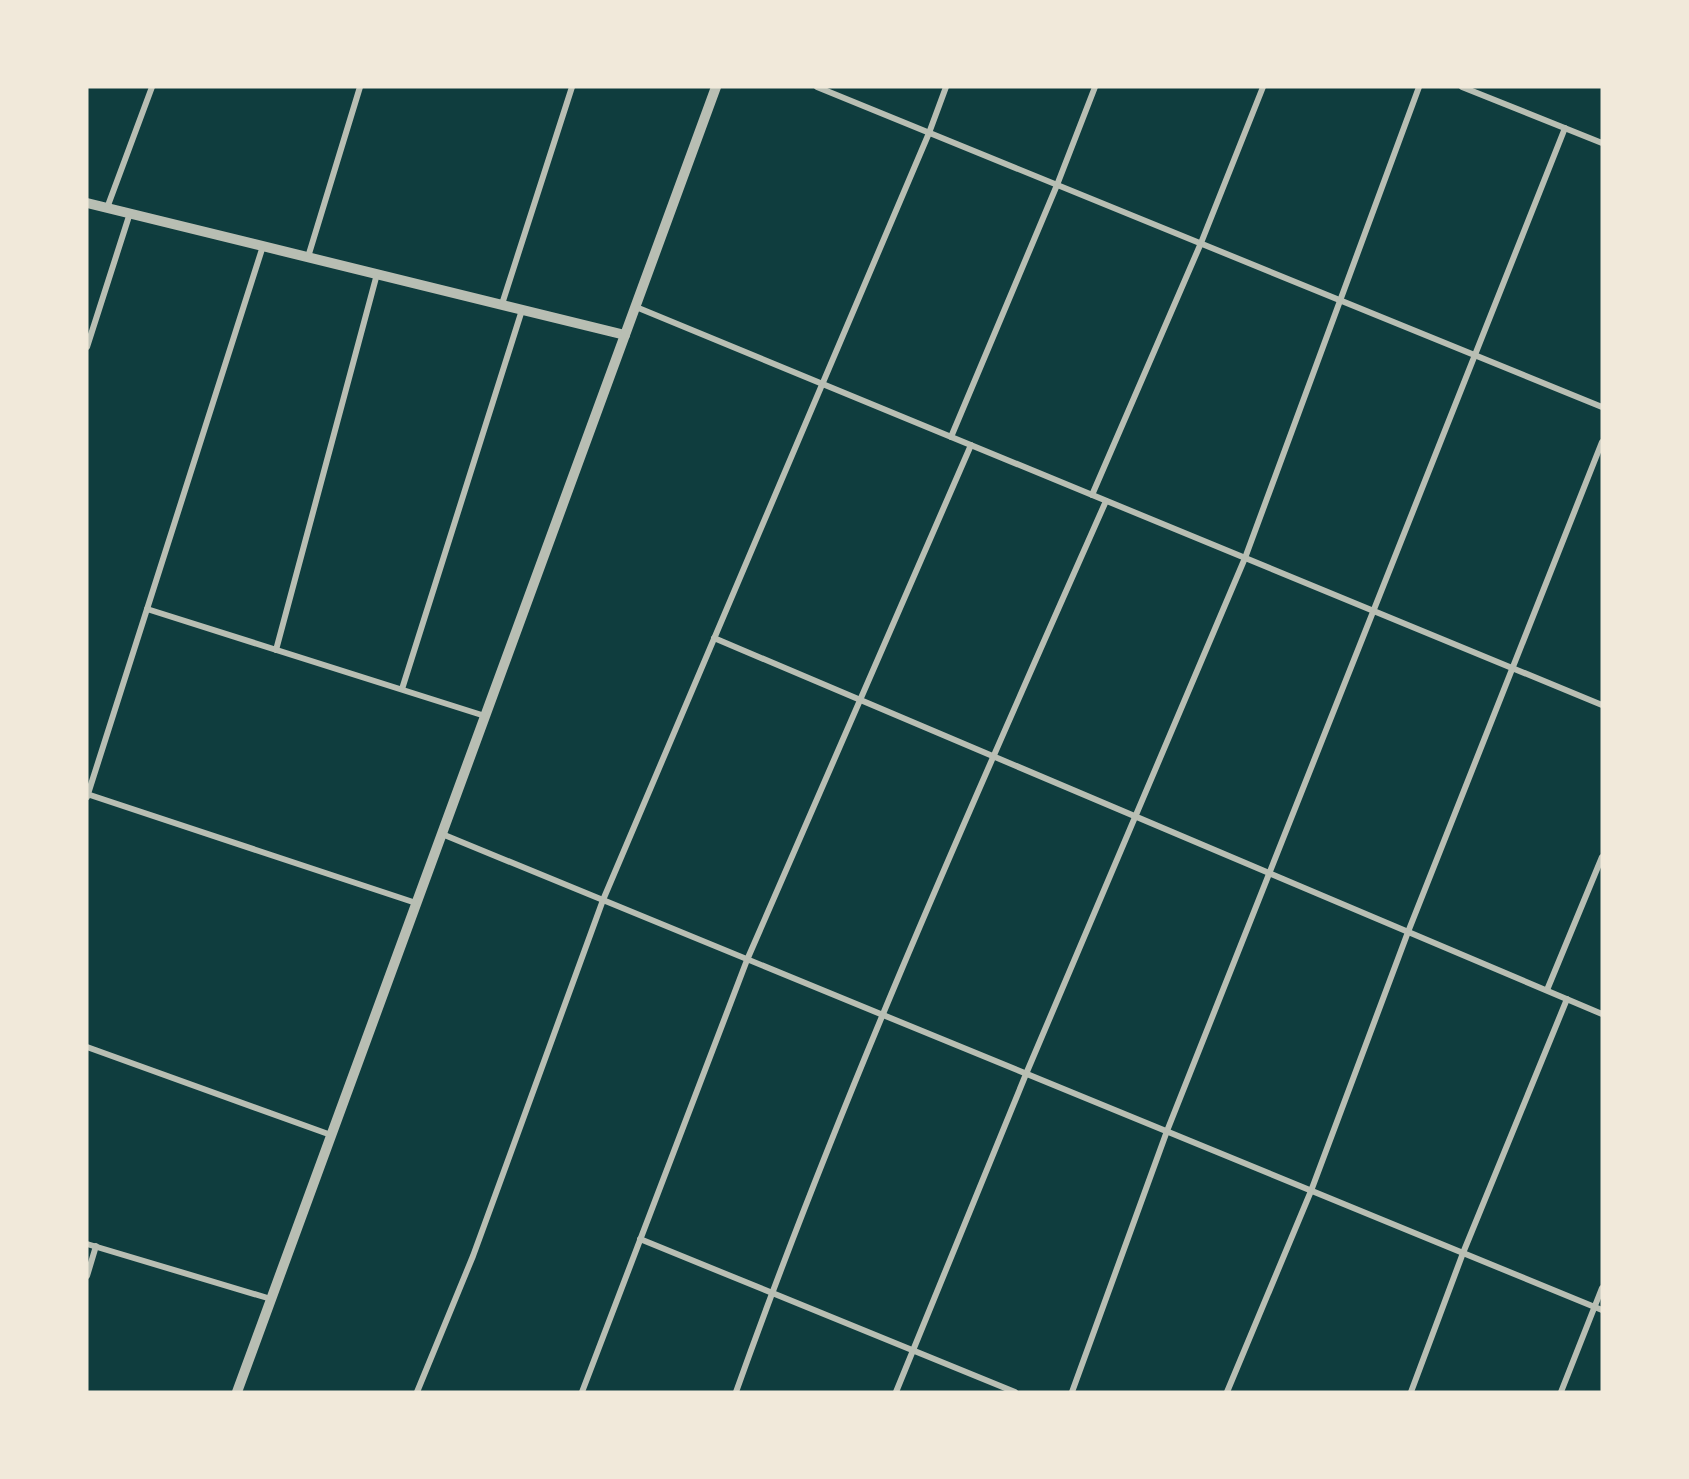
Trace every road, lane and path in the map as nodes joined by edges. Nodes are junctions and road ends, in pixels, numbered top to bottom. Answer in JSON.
{"nodes":[{"id":1,"x":153,"y":87,"type":"edge"},
{"id":2,"x":360,"y":87,"type":"edge"},
{"id":3,"x":572,"y":87,"type":"edge"},
{"id":4,"x":716,"y":87,"type":"edge"},
{"id":5,"x":817,"y":87,"type":"edge"},
{"id":6,"x":946,"y":87,"type":"edge"},
{"id":7,"x":1095,"y":87,"type":"edge"},
{"id":8,"x":1263,"y":87,"type":"edge"},
{"id":9,"x":1419,"y":87,"type":"edge"},
{"id":10,"x":1462,"y":87,"type":"edge"},
{"id":11,"x":1565,"y":128,"type":"junction"},
{"id":12,"x":929,"y":133,"type":"junction"},
{"id":13,"x":1602,"y":143,"type":"edge"},
{"id":14,"x":1057,"y":185,"type":"junction"},
{"id":15,"x":87,"y":203,"type":"edge"},
{"id":16,"x":107,"y":208,"type":"junction"},
{"id":17,"x":130,"y":213,"type":"junction"},
{"id":18,"x":1201,"y":243,"type":"junction"},
{"id":19,"x":263,"y":246,"type":"junction"},
{"id":20,"x":308,"y":257,"type":"junction"},
{"id":21,"x":377,"y":274,"type":"junction"},
{"id":22,"x":1341,"y":301,"type":"junction"},
{"id":23,"x":502,"y":304,"type":"junction"},
{"id":24,"x":636,"y":307,"type":"junction"},
{"id":25,"x":522,"y":309,"type":"junction"},
{"id":26,"x":625,"y":335,"type":"junction"},
{"id":27,"x":87,"y":347,"type":"edge"},
{"id":28,"x":1476,"y":356,"type":"junction"},
{"id":29,"x":822,"y":384,"type":"junction"},
{"id":30,"x":1602,"y":407,"type":"edge"},
{"id":31,"x":951,"y":437,"type":"junction"},
{"id":32,"x":1602,"y":442,"type":"edge"},
{"id":33,"x":971,"y":446,"type":"junction"},
{"id":34,"x":1092,"y":495,"type":"junction"},
{"id":35,"x":1106,"y":501,"type":"junction"},
{"id":36,"x":1245,"y":558,"type":"junction"},
{"id":37,"x":147,"y":609,"type":"junction"},
{"id":38,"x":1373,"y":611,"type":"junction"},
{"id":39,"x":714,"y":638,"type":"junction"},
{"id":40,"x":276,"y":650,"type":"junction"},
{"id":41,"x":1513,"y":669,"type":"junction"},
{"id":42,"x":402,"y":689,"type":"junction"},
{"id":43,"x":860,"y":699,"type":"junction"},
{"id":44,"x":1602,"y":705,"type":"edge"},
{"id":45,"x":485,"y":716,"type":"junction"},
{"id":46,"x":993,"y":756,"type":"junction"},
{"id":47,"x":87,"y":795,"type":"edge"},
{"id":48,"x":1136,"y":816,"type":"junction"},
{"id":49,"x":442,"y":834,"type":"junction"},
{"id":50,"x":1602,"y":857,"type":"edge"},
{"id":51,"x":1270,"y":873,"type":"junction"},
{"id":52,"x":603,"y":900,"type":"junction"},
{"id":53,"x":416,"y":903,"type":"junction"},
{"id":54,"x":1408,"y":932,"type":"junction"},
{"id":55,"x":747,"y":960,"type":"junction"},
{"id":56,"x":1547,"y":990,"type":"junction"},
{"id":57,"x":1567,"y":999,"type":"junction"},
{"id":58,"x":1602,"y":1014,"type":"edge"},
{"id":59,"x":882,"y":1015,"type":"junction"},
{"id":60,"x":87,"y":1047,"type":"edge"},
{"id":61,"x":1026,"y":1074,"type":"junction"},
{"id":62,"x":1167,"y":1131,"type":"junction"},
{"id":63,"x":331,"y":1135,"type":"junction"},
{"id":64,"x":1311,"y":1191,"type":"junction"},
{"id":65,"x":640,"y":1239,"type":"junction"},
{"id":66,"x":87,"y":1244,"type":"edge"},
{"id":67,"x":96,"y":1246,"type":"junction"},
{"id":68,"x":1463,"y":1253,"type":"junction"},
{"id":69,"x":87,"y":1276,"type":"edge"},
{"id":70,"x":1602,"y":1288,"type":"edge"},
{"id":71,"x":772,"y":1293,"type":"junction"},
{"id":72,"x":271,"y":1299,"type":"junction"},
{"id":73,"x":1594,"y":1307,"type":"junction"},
{"id":74,"x":1602,"y":1310,"type":"edge"},
{"id":75,"x":914,"y":1350,"type":"junction"},
{"id":76,"x":237,"y":1392,"type":"edge"},
{"id":77,"x":417,"y":1392,"type":"edge"},
{"id":78,"x":582,"y":1392,"type":"edge"},
{"id":79,"x":736,"y":1392,"type":"edge"},
{"id":80,"x":896,"y":1392,"type":"edge"},
{"id":81,"x":1015,"y":1392,"type":"edge"},
{"id":82,"x":1072,"y":1392,"type":"edge"},
{"id":83,"x":1227,"y":1392,"type":"edge"},
{"id":84,"x":1411,"y":1392,"type":"edge"},
{"id":85,"x":1561,"y":1392,"type":"edge"}],
"edges":[{"from":1,"to":16,"type":"street"},
{"from":2,"to":20,"type":"street"},
{"from":3,"to":23,"type":"street"},
{"from":4,"to":24,"type":"street"},
{"from":5,"to":12,"type":"street"},
{"from":6,"to":12,"type":"street"},
{"from":7,"to":14,"type":"street"},
{"from":8,"to":18,"type":"street"},
{"from":9,"to":22,"type":"street"},
{"from":10,"to":11,"type":"street"},
{"from":11,"to":13,"type":"street"},
{"from":11,"to":28,"type":"street"},
{"from":12,"to":14,"type":"street"},
{"from":12,"to":29,"type":"street"},
{"from":14,"to":18,"type":"street"},
{"from":14,"to":31,"type":"street"},
{"from":15,"to":16,"type":"street"},
{"from":16,"to":17,"type":"street"},
{"from":17,"to":19,"type":"street"},
{"from":17,"to":27,"type":"street"},
{"from":18,"to":22,"type":"street"},
{"from":18,"to":34,"type":"street"},
{"from":19,"to":20,"type":"street"},
{"from":19,"to":37,"type":"street"},
{"from":20,"to":21,"type":"street"},
{"from":21,"to":23,"type":"street"},
{"from":21,"to":40,"type":"street"},
{"from":22,"to":28,"type":"street"},
{"from":22,"to":36,"type":"street"},
{"from":23,"to":25,"type":"street"},
{"from":24,"to":26,"type":"street"},
{"from":24,"to":29,"type":"street"},
{"from":25,"to":26,"type":"street"},
{"from":25,"to":42,"type":"street"},
{"from":26,"to":45,"type":"street"},
{"from":28,"to":30,"type":"street"},
{"from":28,"to":38,"type":"street"},
{"from":29,"to":31,"type":"street"},
{"from":29,"to":39,"type":"street"},
{"from":31,"to":33,"type":"street"},
{"from":32,"to":41,"type":"street"},
{"from":33,"to":34,"type":"street"},
{"from":33,"to":43,"type":"street"},
{"from":34,"to":35,"type":"street"},
{"from":35,"to":36,"type":"street"},
{"from":35,"to":46,"type":"street"},
{"from":36,"to":38,"type":"street"},
{"from":36,"to":48,"type":"street"},
{"from":37,"to":40,"type":"street"},
{"from":37,"to":47,"type":"street"},
{"from":38,"to":41,"type":"street"},
{"from":38,"to":51,"type":"street"},
{"from":39,"to":43,"type":"street"},
{"from":39,"to":52,"type":"street"},
{"from":40,"to":42,"type":"street"},
{"from":41,"to":44,"type":"street"},
{"from":41,"to":54,"type":"street"},
{"from":42,"to":45,"type":"street"},
{"from":43,"to":46,"type":"street"},
{"from":43,"to":55,"type":"street"},
{"from":45,"to":49,"type":"street"},
{"from":46,"to":48,"type":"street"},
{"from":46,"to":59,"type":"street"},
{"from":47,"to":53,"type":"street"},
{"from":48,"to":51,"type":"street"},
{"from":48,"to":61,"type":"street"},
{"from":49,"to":52,"type":"street"},
{"from":49,"to":53,"type":"street"},
{"from":50,"to":56,"type":"street"},
{"from":51,"to":54,"type":"street"},
{"from":51,"to":62,"type":"street"},
{"from":52,"to":55,"type":"street"},
{"from":52,"to":77,"type":"street"},
{"from":53,"to":63,"type":"street"},
{"from":54,"to":56,"type":"street"},
{"from":54,"to":64,"type":"street"},
{"from":55,"to":59,"type":"street"},
{"from":55,"to":65,"type":"street"},
{"from":56,"to":57,"type":"street"},
{"from":57,"to":58,"type":"street"},
{"from":57,"to":68,"type":"street"},
{"from":59,"to":61,"type":"street"},
{"from":59,"to":71,"type":"street"},
{"from":60,"to":63,"type":"street"},
{"from":61,"to":62,"type":"street"},
{"from":61,"to":75,"type":"street"},
{"from":62,"to":64,"type":"street"},
{"from":62,"to":82,"type":"street"},
{"from":63,"to":72,"type":"street"},
{"from":64,"to":68,"type":"street"},
{"from":64,"to":83,"type":"street"},
{"from":65,"to":71,"type":"street"},
{"from":65,"to":78,"type":"street"},
{"from":66,"to":67,"type":"street"},
{"from":67,"to":69,"type":"street"},
{"from":67,"to":72,"type":"street"},
{"from":68,"to":73,"type":"street"},
{"from":68,"to":84,"type":"street"},
{"from":70,"to":73,"type":"street"},
{"from":71,"to":75,"type":"street"},
{"from":71,"to":79,"type":"street"},
{"from":72,"to":76,"type":"street"},
{"from":73,"to":74,"type":"street"},
{"from":73,"to":85,"type":"street"},
{"from":75,"to":80,"type":"street"},
{"from":75,"to":81,"type":"street"}]}
